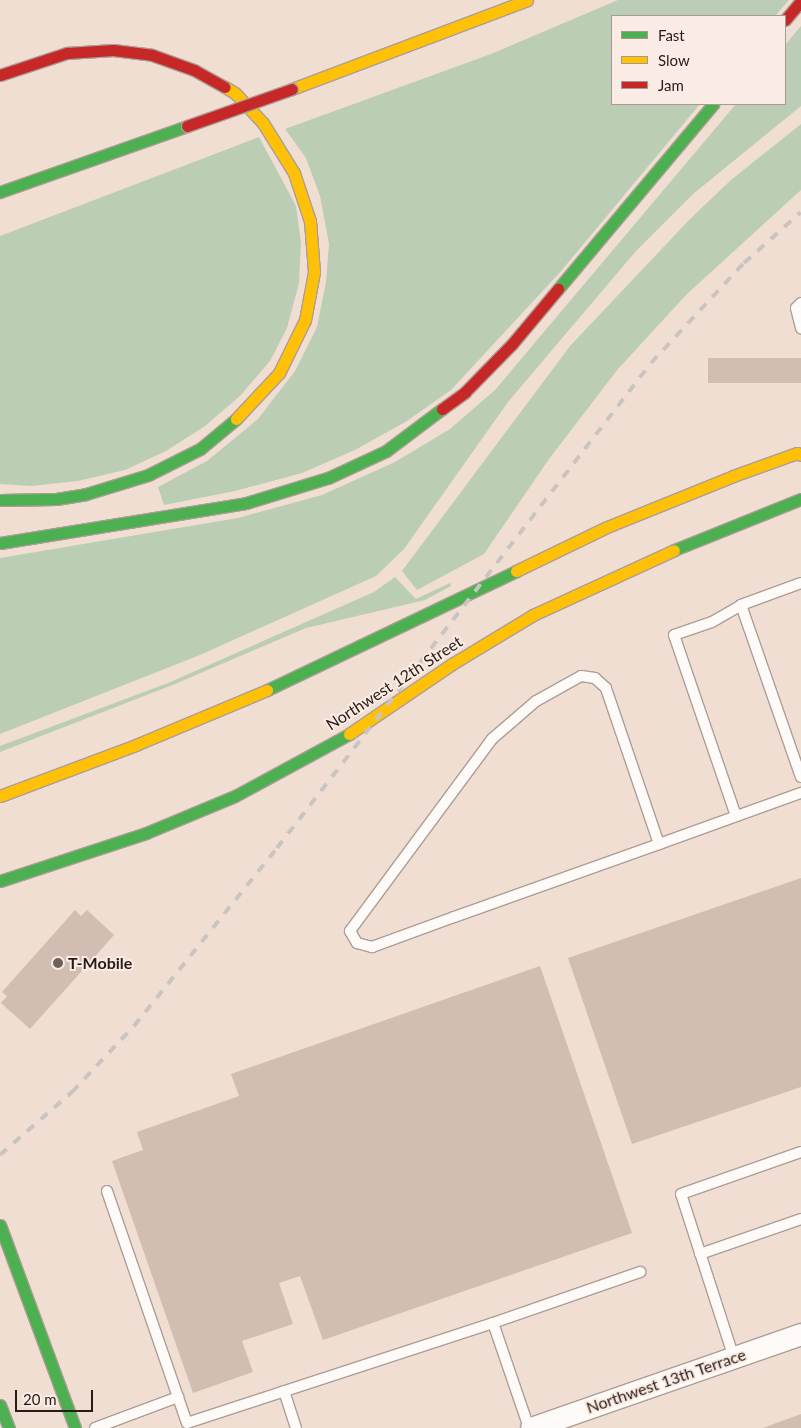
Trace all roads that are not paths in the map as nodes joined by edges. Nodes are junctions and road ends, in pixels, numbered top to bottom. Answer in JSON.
{"nodes":[{"id":1,"x":527,"y":0,"type":"edge"},
{"id":2,"x":801,"y":1,"type":"edge"},
{"id":3,"x":786,"y":19,"type":"edge"},
{"id":4,"x":0,"y":75,"type":"edge"},
{"id":5,"x":712,"y":105,"type":"edge"},
{"id":6,"x":0,"y":192,"type":"edge"},
{"id":7,"x":801,"y":303,"type":"edge"},
{"id":8,"x":801,"y":328,"type":"edge"},
{"id":9,"x":801,"y":454,"type":"edge"},
{"id":10,"x":801,"y":499,"type":"edge"},
{"id":11,"x":0,"y":500,"type":"edge"},
{"id":12,"x":0,"y":544,"type":"edge"},
{"id":13,"x":801,"y":584,"type":"edge"},
{"id":14,"x":741,"y":605,"type":"junction"},
{"id":15,"x":801,"y":777,"type":"edge"},
{"id":16,"x":801,"y":793,"type":"edge"},
{"id":17,"x":0,"y":796,"type":"edge"},
{"id":18,"x":736,"y":816,"type":"junction"},
{"id":19,"x":659,"y":844,"type":"junction"},
{"id":20,"x":0,"y":881,"type":"edge"},
{"id":21,"x":801,"y":1152,"type":"edge"},
{"id":22,"x":107,"y":1190,"type":"dead end"},
{"id":23,"x":801,"y":1219,"type":"edge"},
{"id":24,"x":0,"y":1225,"type":"edge"},
{"id":25,"x":700,"y":1254,"type":"junction"},
{"id":26,"x":640,"y":1272,"type":"dead end"},
{"id":27,"x":493,"y":1323,"type":"junction"},
{"id":28,"x":801,"y":1334,"type":"edge"},
{"id":29,"x":734,"y":1358,"type":"junction"},
{"id":30,"x":284,"y":1391,"type":"junction"},
{"id":31,"x":178,"y":1397,"type":"junction"},
{"id":32,"x":0,"y":1405,"type":"edge"},
{"id":33,"x":537,"y":1427,"type":"edge"},
{"id":34,"x":9,"y":1428,"type":"edge"},
{"id":35,"x":75,"y":1428,"type":"edge"},
{"id":36,"x":95,"y":1428,"type":"edge"},
{"id":37,"x":296,"y":1428,"type":"edge"}],
"edges":[{"from":1,"to":6,"type":"main road","bridge":true},
{"from":2,"to":3,"type":"main road"},
{"from":4,"to":11,"type":"main road"},
{"from":5,"to":12,"type":"main road"},
{"from":7,"to":8,"type":"lane"},
{"from":9,"to":17,"type":"main road"},
{"from":10,"to":20,"type":"main road","name":"Northwest 12th Street"},
{"from":13,"to":14,"type":"lane"},
{"from":14,"to":15,"type":"lane"},
{"from":14,"to":18,"type":"lane"},
{"from":16,"to":18,"type":"lane"},
{"from":18,"to":19,"type":"lane"},
{"from":19,"to":19,"type":"lane"},
{"from":21,"to":25,"type":"lane"},
{"from":22,"to":31,"type":"lane"},
{"from":23,"to":25,"type":"lane"},
{"from":24,"to":35,"type":"main road"},
{"from":25,"to":29,"type":"lane"},
{"from":26,"to":27,"type":"lane"},
{"from":27,"to":30,"type":"lane"},
{"from":27,"to":33,"type":"lane"},
{"from":28,"to":29,"type":"street","name":"Northwest 13th Terrace"},
{"from":29,"to":33,"type":"street","name":"Northwest 13th Terrace"},
{"from":30,"to":31,"type":"lane"},
{"from":30,"to":37,"type":"lane"},
{"from":31,"to":36,"type":"lane"},
{"from":32,"to":34,"type":"main road"}]}
